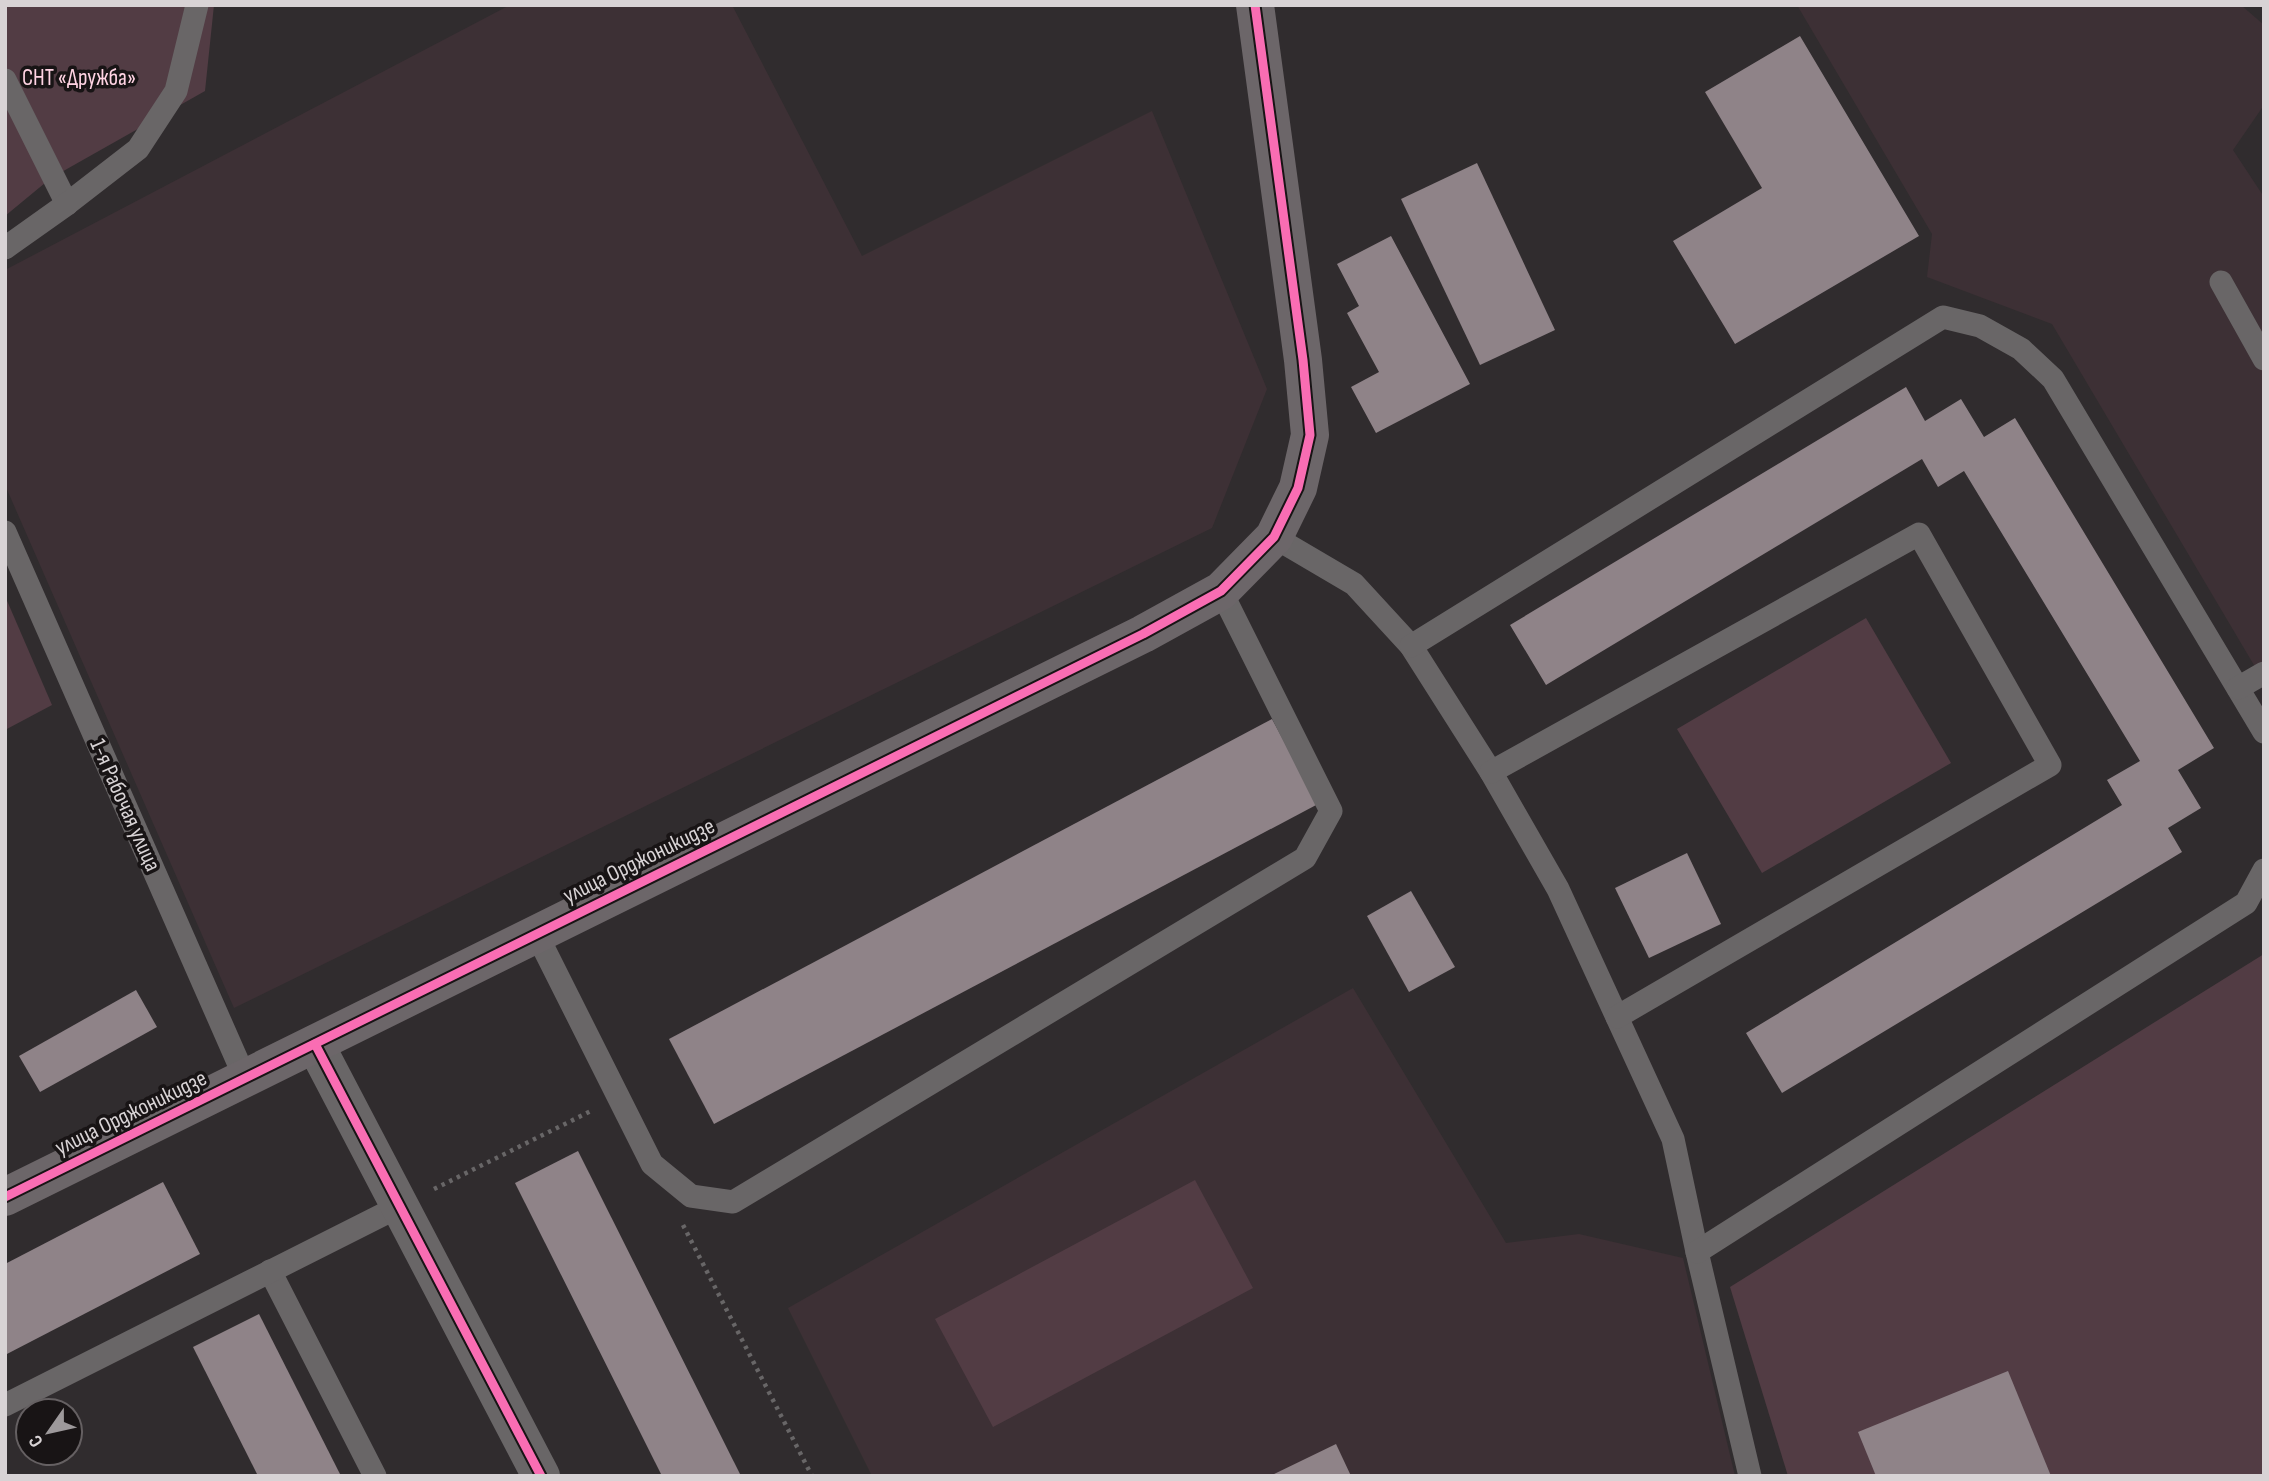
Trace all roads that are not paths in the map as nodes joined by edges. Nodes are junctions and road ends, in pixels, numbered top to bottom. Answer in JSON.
{"nodes":[{"id":1,"x":197,"y":5,"type":"edge"},
{"id":2,"x":1255,"y":5,"type":"edge"},
{"id":3,"x":5,"y":79,"type":"edge"},
{"id":4,"x":67,"y":204,"type":"junction"},
{"id":5,"x":5,"y":248,"type":"edge"},
{"id":6,"x":2221,"y":282,"type":"dead end"},
{"id":7,"x":2264,"y":359,"type":"edge"},
{"id":8,"x":5,"y":532,"type":"edge"},
{"id":9,"x":1274,"y":537,"type":"junction"},
{"id":10,"x":1222,"y":591,"type":"junction"},
{"id":11,"x":1411,"y":646,"type":"junction"},
{"id":12,"x":2264,"y":673,"type":"edge"},
{"id":13,"x":2238,"y":688,"type":"junction"},
{"id":14,"x":2264,"y":732,"type":"edge"},
{"id":15,"x":1490,"y":772,"type":"junction"},
{"id":16,"x":2264,"y":870,"type":"edge"},
{"id":17,"x":536,"y":933,"type":"junction"},
{"id":18,"x":1617,"y":1017,"type":"junction"},
{"id":19,"x":315,"y":1044,"type":"junction"},
{"id":20,"x":245,"y":1079,"type":"junction"},
{"id":21,"x":5,"y":1197,"type":"edge"},
{"id":22,"x":400,"y":1206,"type":"junction"},
{"id":23,"x":1697,"y":1252,"type":"junction"},
{"id":24,"x":270,"y":1271,"type":"junction"},
{"id":25,"x":5,"y":1405,"type":"edge"},
{"id":26,"x":375,"y":1476,"type":"edge"},
{"id":27,"x":541,"y":1476,"type":"edge"},
{"id":28,"x":1750,"y":1476,"type":"edge"}],
"edges":[{"from":1,"to":4,"type":"lane"},
{"from":2,"to":9,"type":"street","name":"улица Орджоникидзе"},
{"from":3,"to":4,"type":"lane"},
{"from":4,"to":5,"type":"lane"},
{"from":6,"to":7,"type":"lane"},
{"from":8,"to":20,"type":"lane","name":"1-я Рабочая улица"},
{"from":9,"to":10,"type":"street","name":"улица Орджоникидзе"},
{"from":9,"to":11,"type":"lane"},
{"from":10,"to":17,"type":"street","name":"улица Орджоникидзе"},
{"from":10,"to":17,"type":"lane"},
{"from":11,"to":13,"type":"lane"},
{"from":11,"to":15,"type":"lane"},
{"from":12,"to":13,"type":"lane"},
{"from":13,"to":14,"type":"lane"},
{"from":15,"to":18,"type":"lane"},
{"from":15,"to":18,"type":"lane"},
{"from":16,"to":23,"type":"lane"},
{"from":17,"to":19,"type":"street","name":"улица Орджоникидзе"},
{"from":18,"to":23,"type":"lane"},
{"from":19,"to":20,"type":"street","name":"улица Орджоникидзе"},
{"from":19,"to":22,"type":"street"},
{"from":20,"to":21,"type":"street","name":"улица Орджоникидзе"},
{"from":22,"to":24,"type":"lane"},
{"from":22,"to":27,"type":"street"},
{"from":23,"to":28,"type":"lane"},
{"from":24,"to":25,"type":"lane"},
{"from":24,"to":26,"type":"lane"}]}
